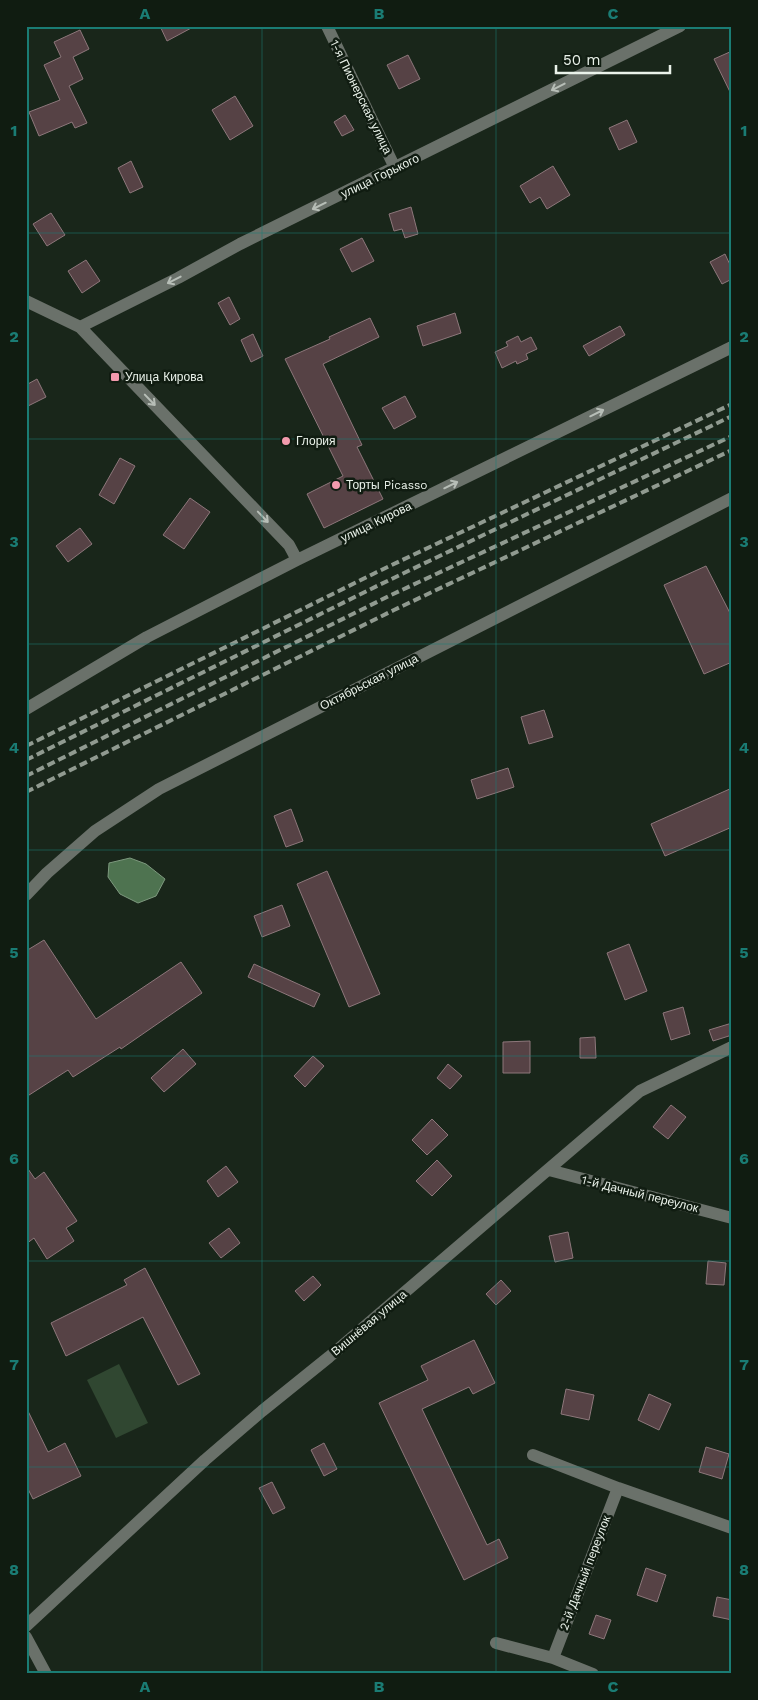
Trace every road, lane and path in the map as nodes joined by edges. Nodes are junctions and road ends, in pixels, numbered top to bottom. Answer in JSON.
{"nodes":[{"id":1,"x":326,"y":26,"type":"edge"},
{"id":2,"x":680,"y":26,"type":"edge"},
{"id":3,"x":395,"y":168,"type":"junction"},
{"id":4,"x":26,"y":301,"type":"edge"},
{"id":5,"x":80,"y":326,"type":"junction"},
{"id":6,"x":732,"y":347,"type":"edge"},
{"id":7,"x":732,"y":498,"type":"edge"},
{"id":8,"x":297,"y":560,"type":"junction"},
{"id":9,"x":26,"y":709,"type":"edge"},
{"id":10,"x":26,"y":895,"type":"edge"},
{"id":11,"x":732,"y":1047,"type":"edge"},
{"id":12,"x":548,"y":1170,"type":"junction"},
{"id":13,"x":732,"y":1218,"type":"edge"},
{"id":14,"x":533,"y":1456,"type":"dead end"},
{"id":15,"x":618,"y":1488,"type":"junction"},
{"id":16,"x":732,"y":1528,"type":"edge"},
{"id":17,"x":26,"y":1626,"type":"edge"},
{"id":18,"x":26,"y":1637,"type":"edge"},
{"id":19,"x":496,"y":1643,"type":"dead end"},
{"id":20,"x":553,"y":1658,"type":"junction"},
{"id":21,"x":46,"y":1674,"type":"edge"},
{"id":22,"x":593,"y":1674,"type":"edge"}],
"edges":[{"from":1,"to":3,"type":"street","name":"1-я Пионерская улица"},
{"from":2,"to":3,"type":"street","name":"улица Горького","one_way":true},
{"from":3,"to":5,"type":"street","name":"улица Горького","one_way":true},
{"from":4,"to":5,"type":"street"},
{"from":5,"to":8,"type":"street","one_way":true},
{"from":8,"to":6,"type":"street","name":"улица Кирова","one_way":true},
{"from":7,"to":10,"type":"street","name":"Октябрьская улица"},
{"from":8,"to":9,"type":"street","name":"улица Кирова"},
{"from":11,"to":12,"type":"street","name":"Вишнёвая улица"},
{"from":12,"to":13,"type":"street","name":"1-й Дачный переулок"},
{"from":12,"to":17,"type":"street","name":"Вишнёвая улица"},
{"from":14,"to":15,"type":"street"},
{"from":15,"to":16,"type":"street"},
{"from":15,"to":20,"type":"street","name":"2-й Дачный переулок"},
{"from":18,"to":21,"type":"street"},
{"from":19,"to":20,"type":"street"},
{"from":20,"to":22,"type":"street"}]}
